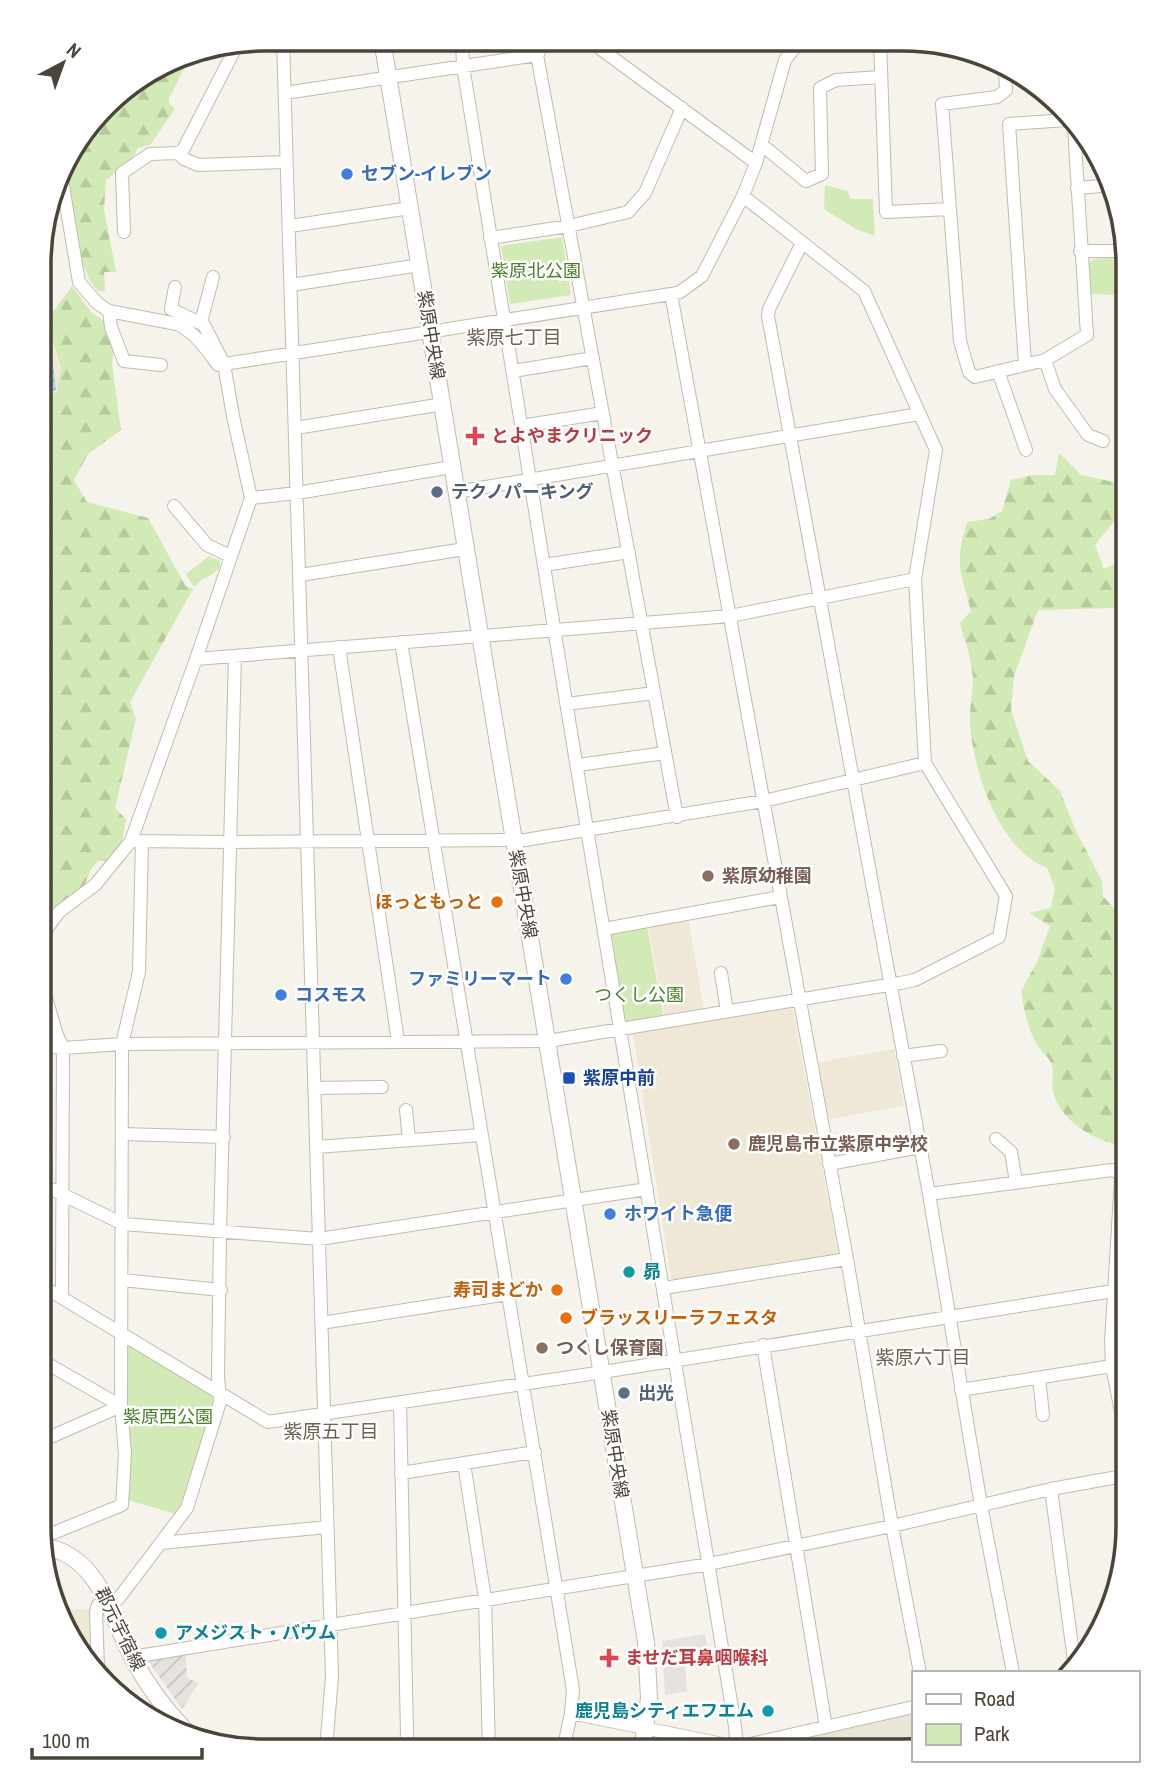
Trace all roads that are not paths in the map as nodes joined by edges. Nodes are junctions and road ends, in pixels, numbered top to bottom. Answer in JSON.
{"nodes":[{"id":1,"x":283,"y":51,"type":"edge"},
{"id":2,"x":384,"y":51,"type":"edge"},
{"id":3,"x":462,"y":51,"type":"edge"},
{"id":4,"x":540,"y":51,"type":"edge"},
{"id":5,"x":604,"y":51,"type":"edge"},
{"id":6,"x":792,"y":51,"type":"edge"},
{"id":7,"x":880,"y":51,"type":"edge"},
{"id":8,"x":233,"y":53,"type":"edge"},
{"id":9,"x":537,"y":55,"type":"junction"},
{"id":10,"x":463,"y":66,"type":"junction"},
{"id":11,"x":880,"y":77,"type":"junction"},
{"id":12,"x":1005,"y":77,"type":"edge"},
{"id":13,"x":388,"y":78,"type":"junction"},
{"id":14,"x":285,"y":93,"type":"junction"},
{"id":15,"x":682,"y":108,"type":"junction"},
{"id":16,"x":1060,"y":120,"type":"edge"},
{"id":17,"x":1074,"y":138,"type":"edge"},
{"id":18,"x":762,"y":145,"type":"junction"},
{"id":19,"x":178,"y":153,"type":"junction"},
{"id":20,"x":286,"y":162,"type":"junction"},
{"id":21,"x":756,"y":163,"type":"junction"},
{"id":22,"x":1102,"y":187,"type":"edge"},
{"id":23,"x":1077,"y":188,"type":"junction"},
{"id":24,"x":64,"y":191,"type":"edge"},
{"id":25,"x":743,"y":196,"type":"junction"},
{"id":26,"x":410,"y":208,"type":"junction"},
{"id":27,"x":950,"y":209,"type":"junction"},
{"id":28,"x":289,"y":226,"type":"junction"},
{"id":29,"x":569,"y":226,"type":"junction"},
{"id":30,"x":124,"y":232,"type":"dead end"},
{"id":31,"x":490,"y":238,"type":"junction"},
{"id":32,"x":802,"y":243,"type":"junction"},
{"id":33,"x":1080,"y":251,"type":"junction"},
{"id":34,"x":1115,"y":251,"type":"edge"},
{"id":35,"x":420,"y":265,"type":"junction"},
{"id":36,"x":213,"y":277,"type":"dead end"},
{"id":37,"x":291,"y":285,"type":"junction"},
{"id":38,"x":175,"y":287,"type":"dead end"},
{"id":39,"x":671,"y":294,"type":"junction"},
{"id":40,"x":583,"y":306,"type":"junction"},
{"id":41,"x":110,"y":311,"type":"junction"},
{"id":42,"x":503,"y":319,"type":"junction"},
{"id":43,"x":201,"y":322,"type":"junction"},
{"id":44,"x":431,"y":331,"type":"junction"},
{"id":45,"x":292,"y":354,"type":"junction"},
{"id":46,"x":593,"y":358,"type":"junction"},
{"id":47,"x":1045,"y":360,"type":"junction"},
{"id":48,"x":225,"y":364,"type":"junction"},
{"id":49,"x":161,"y":365,"type":"dead end"},
{"id":50,"x":1025,"y":365,"type":"junction"},
{"id":51,"x":513,"y":371,"type":"junction"},
{"id":52,"x":998,"y":371,"type":"junction"},
{"id":53,"x":443,"y":404,"type":"junction"},
{"id":54,"x":603,"y":413,"type":"junction"},
{"id":55,"x":919,"y":414,"type":"junction"},
{"id":56,"x":521,"y":426,"type":"junction"},
{"id":57,"x":296,"y":428,"type":"junction"},
{"id":58,"x":790,"y":436,"type":"junction"},
{"id":59,"x":1103,"y":441,"type":"dead end"},
{"id":60,"x":1026,"y":450,"type":"dead end"},
{"id":61,"x":700,"y":451,"type":"junction"},
{"id":62,"x":613,"y":466,"type":"junction"},
{"id":63,"x":452,"y":467,"type":"junction"},
{"id":64,"x":530,"y":479,"type":"junction"},
{"id":65,"x":456,"y":492,"type":"junction"},
{"id":66,"x":297,"y":493,"type":"junction"},
{"id":67,"x":251,"y":498,"type":"junction"},
{"id":68,"x":174,"y":506,"type":"dead end"},
{"id":69,"x":465,"y":549,"type":"junction"},
{"id":70,"x":629,"y":552,"type":"junction"},
{"id":71,"x":230,"y":556,"type":"junction"},
{"id":72,"x":544,"y":565,"type":"junction"},
{"id":73,"x":300,"y":575,"type":"junction"},
{"id":74,"x":915,"y":579,"type":"junction"},
{"id":75,"x":820,"y":598,"type":"junction"},
{"id":76,"x":730,"y":616,"type":"junction"},
{"id":77,"x":642,"y":624,"type":"junction"},
{"id":78,"x":555,"y":630,"type":"junction"},
{"id":79,"x":480,"y":636,"type":"junction"},
{"id":80,"x":401,"y":642,"type":"junction"},
{"id":81,"x":339,"y":648,"type":"junction"},
{"id":82,"x":302,"y":650,"type":"junction"},
{"id":83,"x":235,"y":656,"type":"junction"},
{"id":84,"x":197,"y":659,"type":"junction"},
{"id":85,"x":654,"y":693,"type":"junction"},
{"id":86,"x":567,"y":704,"type":"junction"},
{"id":87,"x":666,"y":753,"type":"junction"},
{"id":88,"x":925,"y":763,"type":"junction"},
{"id":89,"x":578,"y":765,"type":"junction"},
{"id":90,"x":852,"y":781,"type":"junction"},
{"id":91,"x":764,"y":802,"type":"junction"},
{"id":92,"x":677,"y":817,"type":"junction"},
{"id":93,"x":588,"y":830,"type":"junction"},
{"id":94,"x":136,"y":841,"type":"junction"},
{"id":95,"x":435,"y":841,"type":"junction"},
{"id":96,"x":514,"y":841,"type":"junction"},
{"id":97,"x":231,"y":842,"type":"junction"},
{"id":98,"x":307,"y":842,"type":"junction"},
{"id":99,"x":370,"y":842,"type":"junction"},
{"id":100,"x":780,"y":897,"type":"junction"},
{"id":101,"x":51,"y":924,"type":"edge"},
{"id":102,"x":604,"y":929,"type":"junction"},
{"id":103,"x":722,"y":973,"type":"dead end"},
{"id":104,"x":890,"y":985,"type":"junction"},
{"id":105,"x":798,"y":999,"type":"junction"},
{"id":106,"x":727,"y":1011,"type":"junction"},
{"id":107,"x":51,"y":1015,"type":"edge"},
{"id":108,"x":621,"y":1028,"type":"junction"},
{"id":109,"x":398,"y":1041,"type":"junction"},
{"id":110,"x":466,"y":1041,"type":"junction"},
{"id":111,"x":548,"y":1041,"type":"junction"},
{"id":112,"x":226,"y":1043,"type":"junction"},
{"id":113,"x":312,"y":1043,"type":"junction"},
{"id":114,"x":122,"y":1044,"type":"junction"},
{"id":115,"x":51,"y":1047,"type":"edge"},
{"id":116,"x":63,"y":1048,"type":"junction"},
{"id":117,"x":941,"y":1051,"type":"dead end"},
{"id":118,"x":903,"y":1056,"type":"junction"},
{"id":119,"x":382,"y":1087,"type":"dead end"},
{"id":120,"x":314,"y":1088,"type":"junction"},
{"id":121,"x":405,"y":1110,"type":"dead end"},
{"id":122,"x":122,"y":1134,"type":"junction"},
{"id":123,"x":481,"y":1135,"type":"junction"},
{"id":124,"x":224,"y":1137,"type":"junction"},
{"id":125,"x":996,"y":1139,"type":"dead end"},
{"id":126,"x":409,"y":1140,"type":"junction"},
{"id":127,"x":316,"y":1147,"type":"junction"},
{"id":128,"x":920,"y":1147,"type":"junction"},
{"id":129,"x":829,"y":1164,"type":"junction"},
{"id":130,"x":1116,"y":1171,"type":"edge"},
{"id":131,"x":1016,"y":1182,"type":"junction"},
{"id":132,"x":51,"y":1189,"type":"edge"},
{"id":133,"x":647,"y":1189,"type":"junction"},
{"id":134,"x":62,"y":1194,"type":"junction"},
{"id":135,"x":929,"y":1194,"type":"junction"},
{"id":136,"x":573,"y":1200,"type":"junction"},
{"id":137,"x":495,"y":1213,"type":"junction"},
{"id":138,"x":123,"y":1224,"type":"junction"},
{"id":139,"x":220,"y":1232,"type":"junction"},
{"id":140,"x":319,"y":1239,"type":"junction"},
{"id":141,"x":846,"y":1259,"type":"junction"},
{"id":142,"x":122,"y":1280,"type":"junction"},
{"id":143,"x":1116,"y":1282,"type":"edge"},
{"id":144,"x":664,"y":1288,"type":"junction"},
{"id":145,"x":51,"y":1290,"type":"edge"},
{"id":146,"x":221,"y":1290,"type":"junction"},
{"id":147,"x":1114,"y":1291,"type":"junction"},
{"id":148,"x":508,"y":1294,"type":"junction"},
{"id":149,"x":62,"y":1297,"type":"junction"},
{"id":150,"x":949,"y":1317,"type":"junction"},
{"id":151,"x":321,"y":1323,"type":"junction"},
{"id":152,"x":859,"y":1331,"type":"junction"},
{"id":153,"x":121,"y":1332,"type":"junction"},
{"id":154,"x":764,"y":1345,"type":"junction"},
{"id":155,"x":675,"y":1360,"type":"junction"},
{"id":156,"x":51,"y":1366,"type":"edge"},
{"id":157,"x":1112,"y":1366,"type":"junction"},
{"id":158,"x":601,"y":1372,"type":"junction"},
{"id":159,"x":1039,"y":1378,"type":"junction"},
{"id":160,"x":523,"y":1383,"type":"junction"},
{"id":161,"x":1116,"y":1386,"type":"edge"},
{"id":162,"x":961,"y":1390,"type":"junction"},
{"id":163,"x":219,"y":1392,"type":"junction"},
{"id":164,"x":400,"y":1402,"type":"junction"},
{"id":165,"x":121,"y":1406,"type":"junction"},
{"id":166,"x":323,"y":1414,"type":"junction"},
{"id":167,"x":1044,"y":1415,"type":"dead end"},
{"id":168,"x":51,"y":1437,"type":"edge"},
{"id":169,"x":535,"y":1452,"type":"junction"},
{"id":170,"x":464,"y":1463,"type":"junction"},
{"id":171,"x":401,"y":1473,"type":"junction"},
{"id":172,"x":1116,"y":1478,"type":"edge"},
{"id":173,"x":1051,"y":1489,"type":"junction"},
{"id":174,"x":981,"y":1505,"type":"junction"},
{"id":175,"x":892,"y":1526,"type":"junction"},
{"id":176,"x":327,"y":1527,"type":"junction"},
{"id":177,"x":51,"y":1534,"type":"edge"},
{"id":178,"x":161,"y":1542,"type":"junction"},
{"id":179,"x":796,"y":1546,"type":"junction"},
{"id":180,"x":52,"y":1549,"type":"edge"},
{"id":181,"x":709,"y":1564,"type":"junction"},
{"id":182,"x":634,"y":1578,"type":"junction"},
{"id":183,"x":557,"y":1587,"type":"junction"},
{"id":184,"x":485,"y":1599,"type":"junction"},
{"id":185,"x":108,"y":1602,"type":"junction"},
{"id":186,"x":405,"y":1612,"type":"junction"},
{"id":187,"x":330,"y":1624,"type":"junction"},
{"id":188,"x":1072,"y":1656,"type":"edge"},
{"id":189,"x":132,"y":1657,"type":"junction"},
{"id":190,"x":98,"y":1659,"type":"edge"},
{"id":191,"x":920,"y":1671,"type":"edge"},
{"id":192,"x":1013,"y":1671,"type":"edge"},
{"id":193,"x":912,"y":1707,"type":"edge"},
{"id":194,"x":571,"y":1713,"type":"junction"},
{"id":195,"x":175,"y":1720,"type":"edge"},
{"id":196,"x":826,"y":1727,"type":"junction"},
{"id":197,"x":646,"y":1728,"type":"junction"},
{"id":198,"x":327,"y":1739,"type":"edge"},
{"id":199,"x":405,"y":1739,"type":"edge"},
{"id":200,"x":489,"y":1739,"type":"edge"},
{"id":201,"x":566,"y":1739,"type":"edge"},
{"id":202,"x":644,"y":1739,"type":"edge"},
{"id":203,"x":694,"y":1739,"type":"edge"},
{"id":204,"x":735,"y":1739,"type":"edge"},
{"id":205,"x":777,"y":1739,"type":"edge"}],
"edges":[{"from":1,"to":14,"type":"street"},
{"from":2,"to":13,"type":"street","name":"紫原中央線"},
{"from":3,"to":10,"type":"street"},
{"from":4,"to":9,"type":"street"},
{"from":5,"to":15,"type":"street"},
{"from":6,"to":18,"type":"street"},
{"from":7,"to":11,"type":"street"},
{"from":8,"to":19,"type":"street"},
{"from":9,"to":10,"type":"street"},
{"from":9,"to":29,"type":"street"},
{"from":10,"to":13,"type":"street"},
{"from":10,"to":31,"type":"street"},
{"from":11,"to":18,"type":"street"},
{"from":11,"to":27,"type":"street"},
{"from":12,"to":27,"type":"street"},
{"from":13,"to":14,"type":"street"},
{"from":13,"to":26,"type":"street","name":"紫原中央線"},
{"from":14,"to":20,"type":"street"},
{"from":15,"to":21,"type":"street"},
{"from":15,"to":29,"type":"street"},
{"from":16,"to":50,"type":"street"},
{"from":17,"to":23,"type":"street"},
{"from":18,"to":21,"type":"street"},
{"from":19,"to":20,"type":"street"},
{"from":19,"to":30,"type":"street"},
{"from":20,"to":28,"type":"street"},
{"from":21,"to":25,"type":"street"},
{"from":22,"to":23,"type":"street"},
{"from":23,"to":33,"type":"street"},
{"from":24,"to":41,"type":"street"},
{"from":25,"to":32,"type":"street"},
{"from":25,"to":39,"type":"street"},
{"from":26,"to":28,"type":"street"},
{"from":26,"to":35,"type":"street","name":"紫原中央線"},
{"from":27,"to":52,"type":"street"},
{"from":28,"to":37,"type":"street"},
{"from":29,"to":31,"type":"street"},
{"from":29,"to":40,"type":"street"},
{"from":31,"to":42,"type":"street"},
{"from":32,"to":55,"type":"street"},
{"from":32,"to":58,"type":"street"},
{"from":33,"to":34,"type":"street"},
{"from":33,"to":47,"type":"street"},
{"from":35,"to":37,"type":"street"},
{"from":35,"to":44,"type":"street","name":"紫原中央線"},
{"from":36,"to":43,"type":"street"},
{"from":37,"to":45,"type":"street"},
{"from":38,"to":43,"type":"street"},
{"from":39,"to":40,"type":"street"},
{"from":39,"to":61,"type":"street"},
{"from":40,"to":42,"type":"street"},
{"from":40,"to":46,"type":"street"},
{"from":41,"to":48,"type":"street"},
{"from":41,"to":49,"type":"street"},
{"from":42,"to":44,"type":"street"},
{"from":42,"to":51,"type":"street"},
{"from":43,"to":48,"type":"street"},
{"from":44,"to":45,"type":"street"},
{"from":44,"to":53,"type":"street","name":"紫原中央線"},
{"from":45,"to":48,"type":"street"},
{"from":45,"to":57,"type":"street"},
{"from":46,"to":51,"type":"street"},
{"from":46,"to":54,"type":"street"},
{"from":47,"to":50,"type":"street"},
{"from":47,"to":59,"type":"street"},
{"from":48,"to":67,"type":"street"},
{"from":50,"to":52,"type":"street"},
{"from":51,"to":56,"type":"street"},
{"from":52,"to":60,"type":"street"},
{"from":53,"to":57,"type":"street"},
{"from":53,"to":63,"type":"street","name":"紫原中央線"},
{"from":54,"to":56,"type":"street"},
{"from":54,"to":62,"type":"street"},
{"from":55,"to":58,"type":"street"},
{"from":55,"to":74,"type":"street"},
{"from":56,"to":64,"type":"street"},
{"from":57,"to":66,"type":"street"},
{"from":58,"to":61,"type":"street"},
{"from":58,"to":75,"type":"street"},
{"from":61,"to":62,"type":"street"},
{"from":61,"to":76,"type":"street"},
{"from":62,"to":64,"type":"street"},
{"from":62,"to":70,"type":"street"},
{"from":63,"to":65,"type":"street","name":"紫原中央線"},
{"from":63,"to":66,"type":"street"},
{"from":64,"to":65,"type":"street"},
{"from":64,"to":72,"type":"street"},
{"from":65,"to":69,"type":"street","name":"紫原中央線"},
{"from":66,"to":67,"type":"street"},
{"from":66,"to":73,"type":"street"},
{"from":67,"to":71,"type":"street"},
{"from":68,"to":71,"type":"street"},
{"from":69,"to":73,"type":"street"},
{"from":69,"to":79,"type":"street","name":"紫原中央線"},
{"from":70,"to":72,"type":"street"},
{"from":70,"to":77,"type":"street"},
{"from":71,"to":84,"type":"street"},
{"from":72,"to":78,"type":"street"},
{"from":73,"to":82,"type":"street"},
{"from":74,"to":75,"type":"street"},
{"from":74,"to":88,"type":"street"},
{"from":75,"to":76,"type":"street"},
{"from":75,"to":90,"type":"street"},
{"from":76,"to":77,"type":"street"},
{"from":76,"to":91,"type":"street"},
{"from":77,"to":78,"type":"street"},
{"from":77,"to":85,"type":"street"},
{"from":78,"to":79,"type":"street"},
{"from":78,"to":86,"type":"street"},
{"from":79,"to":80,"type":"street"},
{"from":79,"to":96,"type":"street","name":"紫原中央線"},
{"from":80,"to":81,"type":"street"},
{"from":80,"to":95,"type":"street"},
{"from":81,"to":82,"type":"street"},
{"from":81,"to":99,"type":"street"},
{"from":82,"to":83,"type":"street"},
{"from":82,"to":98,"type":"street"},
{"from":83,"to":84,"type":"street"},
{"from":83,"to":97,"type":"street"},
{"from":84,"to":94,"type":"street"},
{"from":85,"to":86,"type":"street"},
{"from":85,"to":87,"type":"street"},
{"from":86,"to":89,"type":"street"},
{"from":87,"to":89,"type":"street"},
{"from":87,"to":92,"type":"street"},
{"from":88,"to":90,"type":"street"},
{"from":88,"to":104,"type":"street"},
{"from":89,"to":93,"type":"street"},
{"from":90,"to":91,"type":"street"},
{"from":90,"to":104,"type":"street"},
{"from":91,"to":92,"type":"street"},
{"from":91,"to":100,"type":"street"},
{"from":92,"to":93,"type":"street"},
{"from":93,"to":96,"type":"street"},
{"from":93,"to":102,"type":"street"},
{"from":94,"to":97,"type":"street"},
{"from":94,"to":101,"type":"street"},
{"from":94,"to":114,"type":"street"},
{"from":95,"to":96,"type":"street"},
{"from":95,"to":99,"type":"street"},
{"from":95,"to":110,"type":"street"},
{"from":96,"to":111,"type":"street","name":"紫原中央線"},
{"from":97,"to":98,"type":"street"},
{"from":97,"to":112,"type":"street"},
{"from":98,"to":99,"type":"street"},
{"from":98,"to":113,"type":"street"},
{"from":99,"to":109,"type":"street"},
{"from":100,"to":102,"type":"street"},
{"from":100,"to":105,"type":"street"},
{"from":102,"to":108,"type":"street"},
{"from":103,"to":106,"type":"street"},
{"from":104,"to":105,"type":"street"},
{"from":104,"to":118,"type":"street"},
{"from":105,"to":106,"type":"street"},
{"from":105,"to":129,"type":"street"},
{"from":106,"to":108,"type":"street"},
{"from":107,"to":116,"type":"street"},
{"from":108,"to":111,"type":"street"},
{"from":108,"to":133,"type":"street"},
{"from":109,"to":110,"type":"street"},
{"from":109,"to":113,"type":"street"},
{"from":110,"to":111,"type":"street"},
{"from":110,"to":123,"type":"street"},
{"from":111,"to":136,"type":"street","name":"紫原中央線"},
{"from":112,"to":113,"type":"street"},
{"from":112,"to":114,"type":"street"},
{"from":112,"to":124,"type":"street"},
{"from":113,"to":120,"type":"street"},
{"from":114,"to":116,"type":"street"},
{"from":114,"to":122,"type":"street"},
{"from":115,"to":116,"type":"street"},
{"from":116,"to":134,"type":"street"},
{"from":117,"to":118,"type":"street"},
{"from":118,"to":128,"type":"street"},
{"from":119,"to":120,"type":"street"},
{"from":120,"to":127,"type":"street"},
{"from":121,"to":126,"type":"street"},
{"from":122,"to":124,"type":"street"},
{"from":122,"to":138,"type":"street"},
{"from":123,"to":126,"type":"street"},
{"from":123,"to":137,"type":"street"},
{"from":124,"to":139,"type":"street"},
{"from":125,"to":131,"type":"street"},
{"from":126,"to":127,"type":"street"},
{"from":127,"to":140,"type":"street"},
{"from":128,"to":129,"type":"street"},
{"from":128,"to":135,"type":"street"},
{"from":129,"to":141,"type":"street"},
{"from":130,"to":131,"type":"street"},
{"from":131,"to":135,"type":"street"},
{"from":132,"to":134,"type":"street"},
{"from":133,"to":136,"type":"street"},
{"from":133,"to":144,"type":"street"},
{"from":134,"to":138,"type":"street"},
{"from":134,"to":149,"type":"street"},
{"from":135,"to":150,"type":"street"},
{"from":136,"to":137,"type":"street"},
{"from":136,"to":158,"type":"street","name":"紫原中央線"},
{"from":137,"to":140,"type":"street"},
{"from":137,"to":148,"type":"street"},
{"from":138,"to":139,"type":"street"},
{"from":138,"to":142,"type":"street"},
{"from":139,"to":140,"type":"street"},
{"from":139,"to":146,"type":"street"},
{"from":140,"to":151,"type":"street"},
{"from":141,"to":144,"type":"street"},
{"from":141,"to":152,"type":"street"},
{"from":142,"to":146,"type":"street"},
{"from":142,"to":153,"type":"street"},
{"from":143,"to":147,"type":"street"},
{"from":144,"to":155,"type":"street"},
{"from":145,"to":149,"type":"street"},
{"from":146,"to":163,"type":"street"},
{"from":147,"to":150,"type":"street"},
{"from":147,"to":157,"type":"street"},
{"from":148,"to":151,"type":"street"},
{"from":148,"to":160,"type":"street"},
{"from":149,"to":153,"type":"street"},
{"from":150,"to":152,"type":"street"},
{"from":150,"to":162,"type":"street"},
{"from":151,"to":166,"type":"street"},
{"from":152,"to":154,"type":"street"},
{"from":152,"to":175,"type":"street"},
{"from":153,"to":163,"type":"street"},
{"from":153,"to":165,"type":"street"},
{"from":154,"to":155,"type":"street"},
{"from":154,"to":179,"type":"street"},
{"from":155,"to":158,"type":"street"},
{"from":155,"to":181,"type":"street"},
{"from":156,"to":165,"type":"street"},
{"from":157,"to":159,"type":"street"},
{"from":157,"to":161,"type":"street"},
{"from":158,"to":160,"type":"street"},
{"from":158,"to":182,"type":"street","name":"紫原中央線"},
{"from":159,"to":162,"type":"street"},
{"from":159,"to":167,"type":"street"},
{"from":160,"to":164,"type":"street"},
{"from":160,"to":169,"type":"street"},
{"from":162,"to":174,"type":"street"},
{"from":163,"to":166,"type":"street"},
{"from":163,"to":178,"type":"street"},
{"from":164,"to":166,"type":"street"},
{"from":164,"to":171,"type":"street"},
{"from":165,"to":168,"type":"street"},
{"from":165,"to":177,"type":"street"},
{"from":166,"to":176,"type":"street"},
{"from":169,"to":170,"type":"street"},
{"from":169,"to":183,"type":"street"},
{"from":170,"to":171,"type":"street"},
{"from":170,"to":184,"type":"street"},
{"from":171,"to":186,"type":"street"},
{"from":172,"to":173,"type":"street"},
{"from":173,"to":174,"type":"street"},
{"from":173,"to":188,"type":"street"},
{"from":174,"to":175,"type":"street"},
{"from":174,"to":192,"type":"street"},
{"from":175,"to":179,"type":"street"},
{"from":175,"to":191,"type":"street"},
{"from":176,"to":178,"type":"street"},
{"from":176,"to":187,"type":"street"},
{"from":178,"to":185,"type":"street"},
{"from":179,"to":181,"type":"street"},
{"from":179,"to":196,"type":"street"},
{"from":180,"to":185,"type":"street","name":"郡元宇宿線"},
{"from":181,"to":182,"type":"street"},
{"from":181,"to":204,"type":"street"},
{"from":182,"to":183,"type":"street"},
{"from":182,"to":197,"type":"street","name":"紫原中央線"},
{"from":183,"to":184,"type":"street"},
{"from":183,"to":194,"type":"street"},
{"from":184,"to":186,"type":"street"},
{"from":184,"to":200,"type":"street"},
{"from":185,"to":189,"type":"street","name":"郡元宇宿線"},
{"from":185,"to":190,"type":"street"},
{"from":186,"to":187,"type":"street"},
{"from":186,"to":199,"type":"street"},
{"from":187,"to":189,"type":"street"},
{"from":187,"to":198,"type":"street"},
{"from":189,"to":195,"type":"street","name":"郡元宇宿線"},
{"from":193,"to":196,"type":"street"},
{"from":194,"to":197,"type":"street"},
{"from":194,"to":201,"type":"street"},
{"from":196,"to":205,"type":"street"},
{"from":197,"to":202,"type":"street","name":"紫原中央線"},
{"from":197,"to":203,"type":"street"}]}
